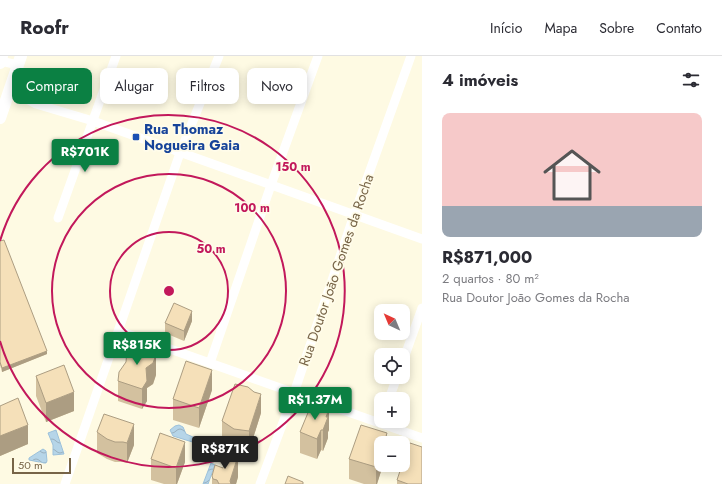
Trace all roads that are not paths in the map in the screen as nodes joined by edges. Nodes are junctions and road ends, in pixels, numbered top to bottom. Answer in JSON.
{"nodes":[{"id":1,"x":116,"y":56,"type":"edge"},
{"id":2,"x":219,"y":56,"type":"edge"},
{"id":3,"x":318,"y":56,"type":"edge"},
{"id":4,"x":411,"y":56,"type":"edge"},
{"id":5,"x":1,"y":60,"type":"edge"},
{"id":6,"x":19,"y":61,"type":"edge"},
{"id":7,"x":12,"y":84,"type":"edge"},
{"id":8,"x":36,"y":104,"type":"edge"},
{"id":9,"x":1,"y":114,"type":"edge"},
{"id":10,"x":93,"y":122,"type":"junction"},
{"id":11,"x":180,"y":153,"type":"junction"},
{"id":12,"x":271,"y":185,"type":"junction"},
{"id":13,"x":354,"y":215,"type":"junction"},
{"id":14,"x":58,"y":218,"type":"dead end"},
{"id":15,"x":422,"y":239,"type":"edge"},
{"id":16,"x":422,"y":308,"type":"edge"},
{"id":17,"x":119,"y":331,"type":"junction"},
{"id":18,"x":408,"y":348,"type":"edge"},
{"id":19,"x":210,"y":363,"type":"junction"},
{"id":20,"x":294,"y":393,"type":"junction"},
{"id":21,"x":374,"y":420,"type":"edge"},
{"id":22,"x":396,"y":428,"type":"edge"},
{"id":23,"x":422,"y":438,"type":"edge"},
{"id":24,"x":65,"y":484,"type":"edge"},
{"id":25,"x":260,"y":484,"type":"edge"}],
"edges":[{"from":1,"to":10,"type":"street"},
{"from":2,"to":11,"type":"street"},
{"from":3,"to":12,"type":"street"},
{"from":4,"to":13,"type":"street","name":"Rua Doutor João Gomes da Rocha"},
{"from":5,"to":6,"type":"street"},
{"from":7,"to":9,"type":"street"},
{"from":8,"to":10,"type":"street"},
{"from":10,"to":11,"type":"street"},
{"from":10,"to":14,"type":"street"},
{"from":11,"to":12,"type":"street"},
{"from":11,"to":17,"type":"street"},
{"from":12,"to":13,"type":"street"},
{"from":12,"to":19,"type":"street"},
{"from":13,"to":15,"type":"street"},
{"from":13,"to":20,"type":"street","name":"Rua Doutor João Gomes da Rocha"},
{"from":16,"to":18,"type":"street"},
{"from":17,"to":19,"type":"street"},
{"from":17,"to":24,"type":"street"},
{"from":19,"to":20,"type":"street"},
{"from":20,"to":21,"type":"street"},
{"from":20,"to":25,"type":"street","name":"Rua Doutor João Gomes da Rocha"},
{"from":22,"to":23,"type":"street"}]}
